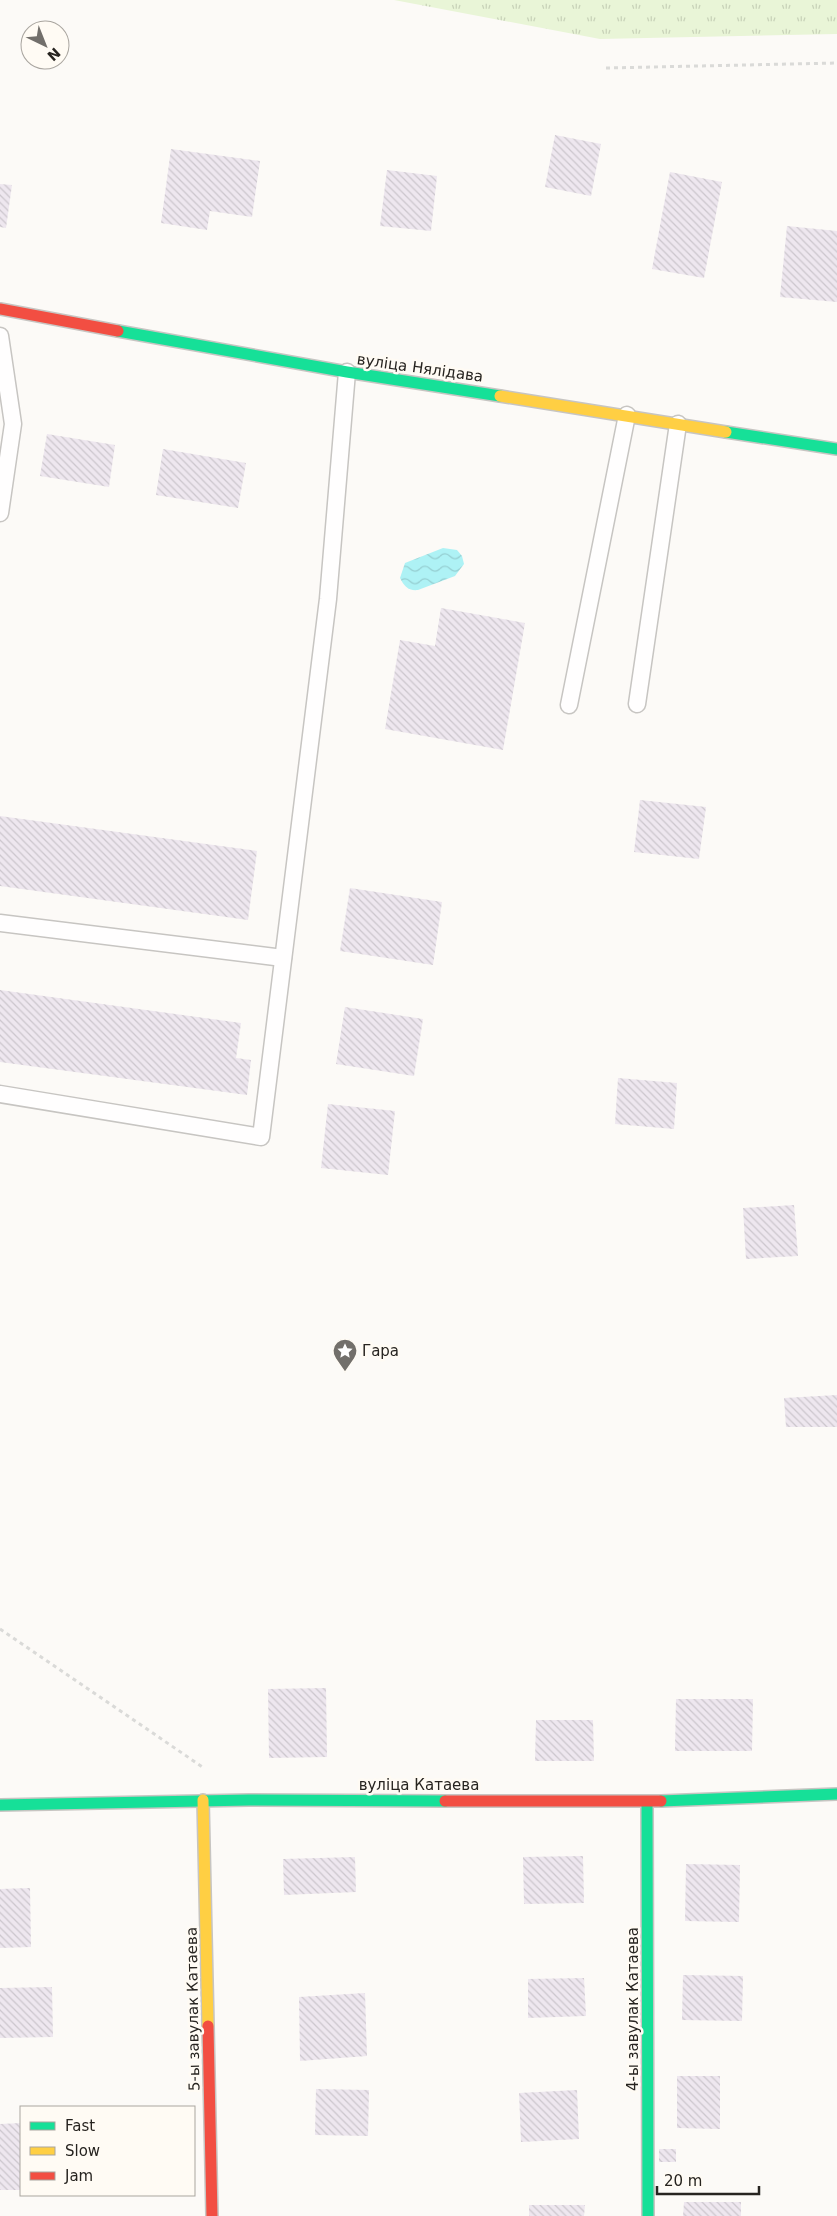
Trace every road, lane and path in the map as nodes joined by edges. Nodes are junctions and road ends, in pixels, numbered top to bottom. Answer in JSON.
{"nodes":[{"id":1,"x":837,"y":63,"type":"edge"},
{"id":2,"x":606,"y":68,"type":"dead end"},
{"id":3,"x":0,"y":309,"type":"edge"},
{"id":4,"x":0,"y":336,"type":"edge"},
{"id":5,"x":347,"y":372,"type":"junction"},
{"id":6,"x":627,"y":415,"type":"junction"},
{"id":7,"x":678,"y":424,"type":"junction"},
{"id":8,"x":837,"y":449,"type":"edge"},
{"id":9,"x":0,"y":513,"type":"edge"},
{"id":10,"x":637,"y":704,"type":"dead end"},
{"id":11,"x":569,"y":705,"type":"dead end"},
{"id":12,"x":0,"y":923,"type":"edge"},
{"id":13,"x":284,"y":958,"type":"junction"},
{"id":14,"x":0,"y":1094,"type":"edge"},
{"id":15,"x":0,"y":1629,"type":"edge"},
{"id":16,"x":209,"y":1772,"type":"dead end"},
{"id":17,"x":837,"y":1794,"type":"edge"},
{"id":18,"x":204,"y":1800,"type":"junction"},
{"id":19,"x":648,"y":1802,"type":"junction"},
{"id":20,"x":0,"y":1805,"type":"edge"},
{"id":21,"x":212,"y":2216,"type":"edge"},
{"id":22,"x":648,"y":2216,"type":"edge"}],
"edges":[{"from":1,"to":2,"type":"path"},
{"from":3,"to":5,"type":"street","name":"вуліца Нялідава"},
{"from":4,"to":9,"type":"lane"},
{"from":5,"to":6,"type":"street","name":"вуліца Нялідава"},
{"from":5,"to":13,"type":"lane"},
{"from":6,"to":7,"type":"street","name":"вуліца Нялідава"},
{"from":6,"to":11,"type":"lane"},
{"from":7,"to":8,"type":"street","name":"вуліца Нялідава"},
{"from":7,"to":10,"type":"lane"},
{"from":12,"to":13,"type":"lane"},
{"from":13,"to":14,"type":"lane"},
{"from":15,"to":16,"type":"path"},
{"from":17,"to":19,"type":"street","name":"вуліца Катаева"},
{"from":18,"to":19,"type":"street","name":"вуліца Катаева"},
{"from":18,"to":20,"type":"street","name":"вуліца Катаева"},
{"from":18,"to":21,"type":"street","name":"5-ы завулак Катаева"},
{"from":19,"to":22,"type":"street","name":"4-ы завулак Катаева"}]}
